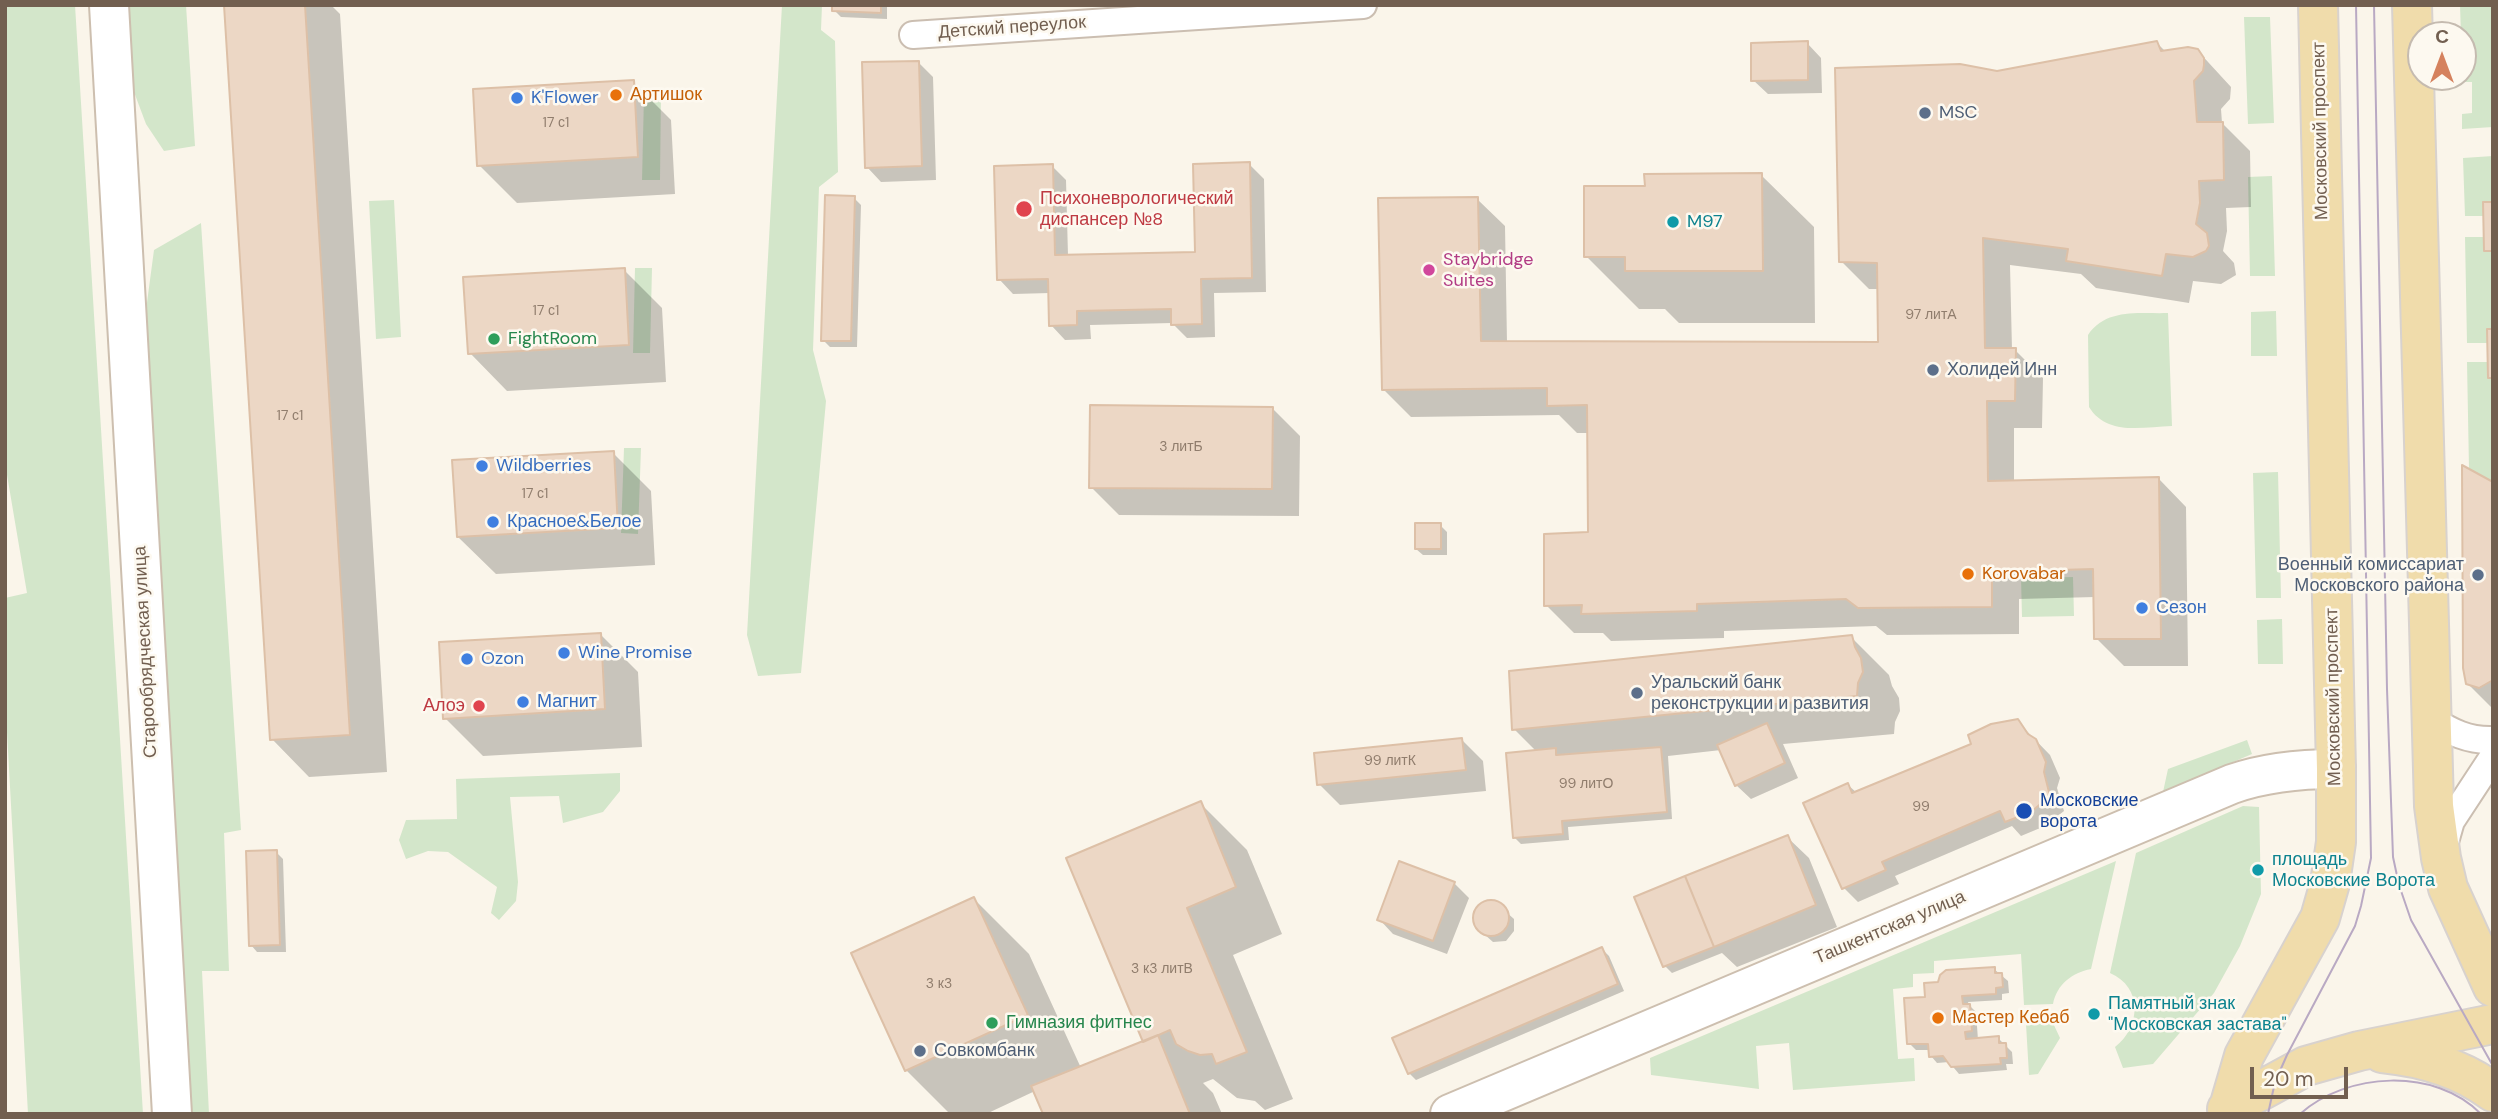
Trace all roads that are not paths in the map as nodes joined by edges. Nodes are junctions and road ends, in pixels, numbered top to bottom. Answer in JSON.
{"nodes":[{"id":1,"x":108,"y":5,"type":"edge"},
{"id":2,"x":1363,"y":5,"type":"edge"},
{"id":3,"x":2318,"y":5,"type":"edge"},
{"id":4,"x":2412,"y":5,"type":"edge"},
{"id":5,"x":912,"y":35,"type":"dead end"},
{"id":6,"x":2431,"y":719,"type":"junction"},
{"id":7,"x":2493,"y":740,"type":"edge"},
{"id":8,"x":2493,"y":757,"type":"edge"},
{"id":9,"x":2336,"y":769,"type":"junction"},
{"id":10,"x":2441,"y":858,"type":"junction"},
{"id":11,"x":2493,"y":987,"type":"edge"},
{"id":12,"x":2493,"y":1024,"type":"edge"},
{"id":13,"x":2360,"y":1051,"type":"junction"},
{"id":14,"x":2493,"y":1092,"type":"edge"},
{"id":15,"x":2225,"y":1112,"type":"edge"},
{"id":16,"x":172,"y":1114,"type":"edge"},
{"id":17,"x":1450,"y":1114,"type":"edge"}],
"edges":[{"from":1,"to":16,"type":"street","name":"Старообрядческая улица"},
{"from":2,"to":5,"type":"street","name":"Детский переулок"},
{"from":3,"to":9,"type":"main road","name":"Московский проспект"},
{"from":4,"to":6,"type":"main road"},
{"from":6,"to":7,"type":"street"},
{"from":6,"to":10,"type":"main road"},
{"from":8,"to":10,"type":"street"},
{"from":9,"to":15,"type":"main road","name":"Московский проспект"},
{"from":9,"to":17,"type":"street","name":"Ташкентская улица"},
{"from":10,"to":11,"type":"main road"},
{"from":12,"to":13,"type":"main road"},
{"from":13,"to":14,"type":"main road"},
{"from":13,"to":15,"type":"main road"}]}
